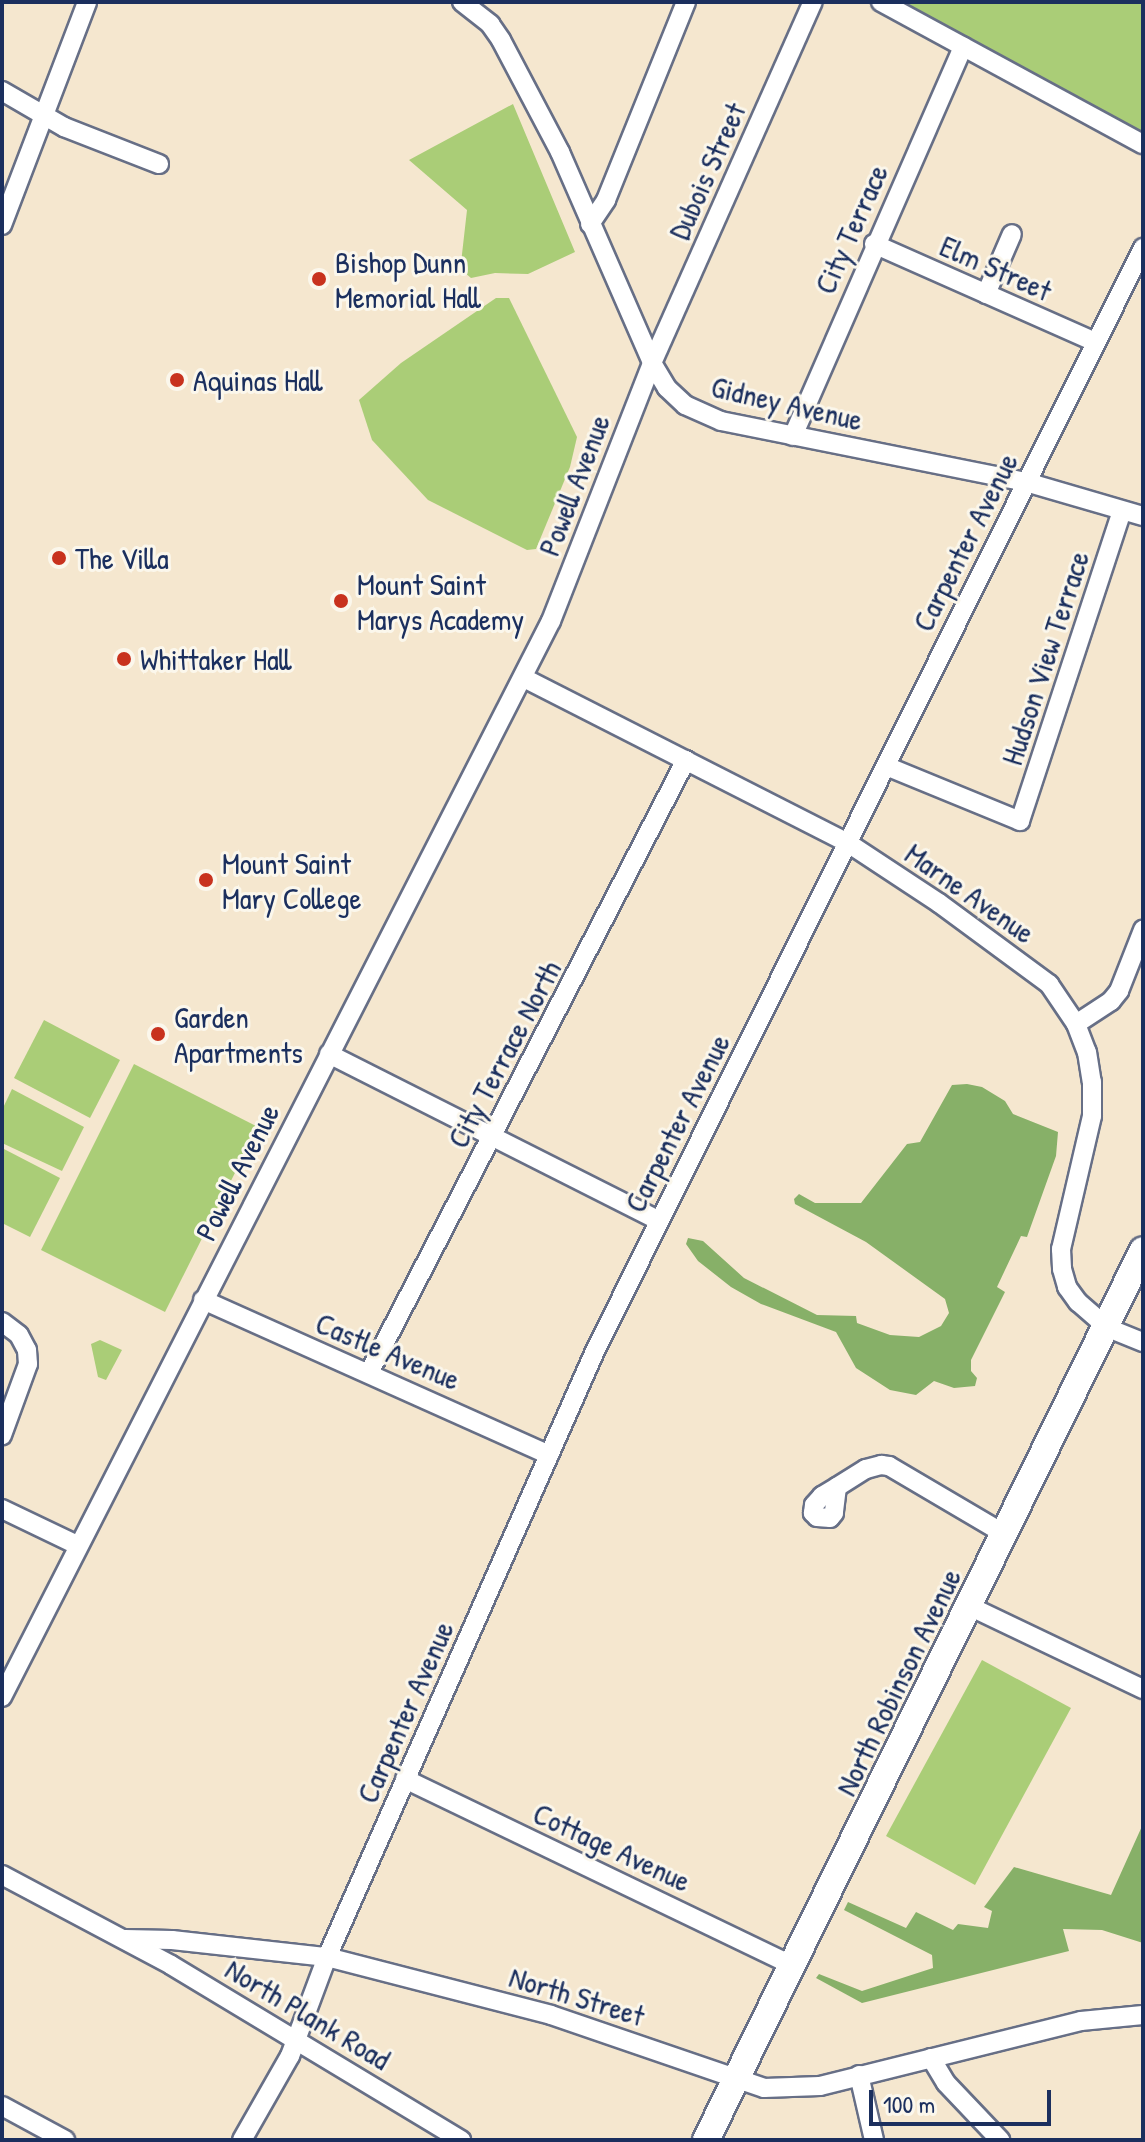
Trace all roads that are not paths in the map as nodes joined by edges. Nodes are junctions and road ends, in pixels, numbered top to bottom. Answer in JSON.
{"nodes":[{"id":1,"x":87,"y":2,"type":"edge"},
{"id":2,"x":462,"y":2,"type":"edge"},
{"id":3,"x":686,"y":2,"type":"edge"},
{"id":4,"x":813,"y":2,"type":"edge"},
{"id":5,"x":881,"y":2,"type":"edge"},
{"id":6,"x":963,"y":46,"type":"junction"},
{"id":7,"x":2,"y":91,"type":"edge"},
{"id":8,"x":44,"y":114,"type":"junction"},
{"id":9,"x":1143,"y":144,"type":"edge"},
{"id":10,"x":159,"y":164,"type":"dead end"},
{"id":11,"x":590,"y":224,"type":"junction"},
{"id":12,"x":2,"y":225,"type":"edge"},
{"id":13,"x":1012,"y":234,"type":"dead end"},
{"id":14,"x":874,"y":244,"type":"junction"},
{"id":15,"x":1143,"y":248,"type":"edge"},
{"id":16,"x":986,"y":294,"type":"junction"},
{"id":17,"x":1095,"y":342,"type":"junction"},
{"id":18,"x":652,"y":363,"type":"junction"},
{"id":19,"x":793,"y":436,"type":"junction"},
{"id":20,"x":1026,"y":482,"type":"junction"},
{"id":21,"x":1122,"y":511,"type":"junction"},
{"id":22,"x":1143,"y":516,"type":"edge"},
{"id":23,"x":524,"y":678,"type":"junction"},
{"id":24,"x":686,"y":760,"type":"junction"},
{"id":25,"x":886,"y":766,"type":"junction"},
{"id":26,"x":848,"y":843,"type":"junction"},
{"id":27,"x":1143,"y":930,"type":"edge"},
{"id":28,"x":1076,"y":1024,"type":"junction"},
{"id":29,"x":329,"y":1054,"type":"junction"},
{"id":30,"x":493,"y":1136,"type":"junction"},
{"id":31,"x":659,"y":1221,"type":"junction"},
{"id":32,"x":1143,"y":1250,"type":"edge"},
{"id":33,"x":203,"y":1300,"type":"junction"},
{"id":34,"x":2,"y":1322,"type":"edge"},
{"id":35,"x":1108,"y":1328,"type":"junction"},
{"id":36,"x":1143,"y":1342,"type":"edge"},
{"id":37,"x":369,"y":1373,"type":"junction"},
{"id":38,"x":2,"y":1435,"type":"edge"},
{"id":39,"x":549,"y":1455,"type":"junction"},
{"id":40,"x":837,"y":1487,"type":"dead end"},
{"id":41,"x":2,"y":1509,"type":"edge"},
{"id":42,"x":1006,"y":1535,"type":"junction"},
{"id":43,"x":77,"y":1545,"type":"junction"},
{"id":44,"x":971,"y":1607,"type":"junction"},
{"id":45,"x":1143,"y":1689,"type":"edge"},
{"id":46,"x":2,"y":1697,"type":"edge"},
{"id":47,"x":405,"y":1779,"type":"junction"},
{"id":48,"x":2,"y":1875,"type":"edge"},
{"id":49,"x":125,"y":1939,"type":"junction"},
{"id":50,"x":188,"y":1942,"type":"junction"},
{"id":51,"x":327,"y":1957,"type":"junction"},
{"id":52,"x":171,"y":1965,"type":"junction"},
{"id":53,"x":794,"y":1966,"type":"junction"},
{"id":54,"x":1143,"y":2015,"type":"edge"},
{"id":55,"x":296,"y":2040,"type":"junction"},
{"id":56,"x":931,"y":2058,"type":"junction"},
{"id":57,"x":859,"y":2075,"type":"junction"},
{"id":58,"x":736,"y":2081,"type":"junction"},
{"id":59,"x":2,"y":2106,"type":"edge"},
{"id":60,"x":65,"y":2140,"type":"edge"},
{"id":61,"x":242,"y":2140,"type":"edge"},
{"id":62,"x":461,"y":2140,"type":"edge"},
{"id":63,"x":706,"y":2140,"type":"edge"},
{"id":64,"x":874,"y":2140,"type":"edge"},
{"id":65,"x":1000,"y":2140,"type":"edge"}],
"edges":[{"from":1,"to":8,"type":"street"},
{"from":2,"to":11,"type":"street","name":"Gidney Avenue"},
{"from":3,"to":11,"type":"street"},
{"from":4,"to":18,"type":"street","name":"Dubois Street"},
{"from":5,"to":6,"type":"street"},
{"from":6,"to":9,"type":"street"},
{"from":6,"to":14,"type":"street","name":"City Terrace"},
{"from":7,"to":8,"type":"street"},
{"from":8,"to":10,"type":"street"},
{"from":8,"to":12,"type":"street"},
{"from":11,"to":18,"type":"street","name":"Gidney Avenue"},
{"from":13,"to":16,"type":"street"},
{"from":14,"to":16,"type":"street","name":"Elm Street"},
{"from":14,"to":19,"type":"street","name":"City Terrace"},
{"from":15,"to":17,"type":"street","name":"Carpenter Avenue"},
{"from":16,"to":17,"type":"street","name":"Elm Street"},
{"from":17,"to":20,"type":"street","name":"Carpenter Avenue"},
{"from":18,"to":19,"type":"street","name":"Gidney Avenue"},
{"from":18,"to":23,"type":"street","name":"Powell Avenue"},
{"from":19,"to":20,"type":"street","name":"Gidney Avenue"},
{"from":20,"to":21,"type":"street","name":"Gidney Avenue"},
{"from":20,"to":25,"type":"street","name":"Carpenter Avenue"},
{"from":21,"to":22,"type":"street","name":"Gidney Avenue"},
{"from":21,"to":25,"type":"street","name":"Hudson View Terrace"},
{"from":23,"to":24,"type":"street","name":"Marne Avenue"},
{"from":23,"to":29,"type":"street","name":"Powell Avenue"},
{"from":24,"to":26,"type":"street","name":"Marne Avenue"},
{"from":24,"to":30,"type":"street","name":"City Terrace North"},
{"from":25,"to":26,"type":"street","name":"Carpenter Avenue"},
{"from":26,"to":28,"type":"street","name":"Marne Avenue"},
{"from":26,"to":31,"type":"street","name":"Carpenter Avenue"},
{"from":27,"to":28,"type":"street"},
{"from":28,"to":35,"type":"street","name":"Marne Avenue"},
{"from":29,"to":30,"type":"street"},
{"from":29,"to":33,"type":"street","name":"Powell Avenue"},
{"from":30,"to":31,"type":"street"},
{"from":30,"to":37,"type":"street","name":"City Terrace North"},
{"from":31,"to":39,"type":"street","name":"Carpenter Avenue"},
{"from":32,"to":35,"type":"highway","name":"North Robinson Avenue"},
{"from":33,"to":37,"type":"street","name":"Castle Avenue"},
{"from":33,"to":43,"type":"street","name":"Powell Avenue"},
{"from":34,"to":38,"type":"street"},
{"from":35,"to":36,"type":"street","name":"Marne Avenue"},
{"from":35,"to":42,"type":"highway","name":"North Robinson Avenue"},
{"from":37,"to":39,"type":"street","name":"Castle Avenue"},
{"from":39,"to":47,"type":"street","name":"Carpenter Avenue"},
{"from":40,"to":42,"type":"street"},
{"from":41,"to":43,"type":"street"},
{"from":42,"to":44,"type":"highway","name":"North Robinson Avenue"},
{"from":43,"to":46,"type":"street","name":"Powell Avenue"},
{"from":44,"to":45,"type":"street"},
{"from":44,"to":53,"type":"highway","name":"North Robinson Avenue"},
{"from":47,"to":51,"type":"street","name":"Carpenter Avenue"},
{"from":47,"to":53,"type":"street","name":"Cottage Avenue"},
{"from":48,"to":49,"type":"street","name":"North Street"},
{"from":49,"to":50,"type":"street","name":"North Street"},
{"from":49,"to":52,"type":"street","name":"North Plank Road"},
{"from":50,"to":51,"type":"street","name":"North Street"},
{"from":50,"to":52,"type":"street"},
{"from":51,"to":55,"type":"street","name":"Carpenter Avenue"},
{"from":51,"to":58,"type":"street","name":"North Street"},
{"from":52,"to":55,"type":"street","name":"North Plank Road"},
{"from":53,"to":58,"type":"highway","name":"North Robinson Avenue"},
{"from":54,"to":56,"type":"street","name":"North Street"},
{"from":55,"to":61,"type":"street","name":"Carpenter Avenue"},
{"from":55,"to":62,"type":"street","name":"North Plank Road"},
{"from":56,"to":57,"type":"street","name":"North Street"},
{"from":56,"to":65,"type":"street"},
{"from":57,"to":58,"type":"street","name":"North Street"},
{"from":57,"to":64,"type":"street"},
{"from":58,"to":63,"type":"highway","name":"North Robinson Avenue"},
{"from":59,"to":60,"type":"street"}]}
